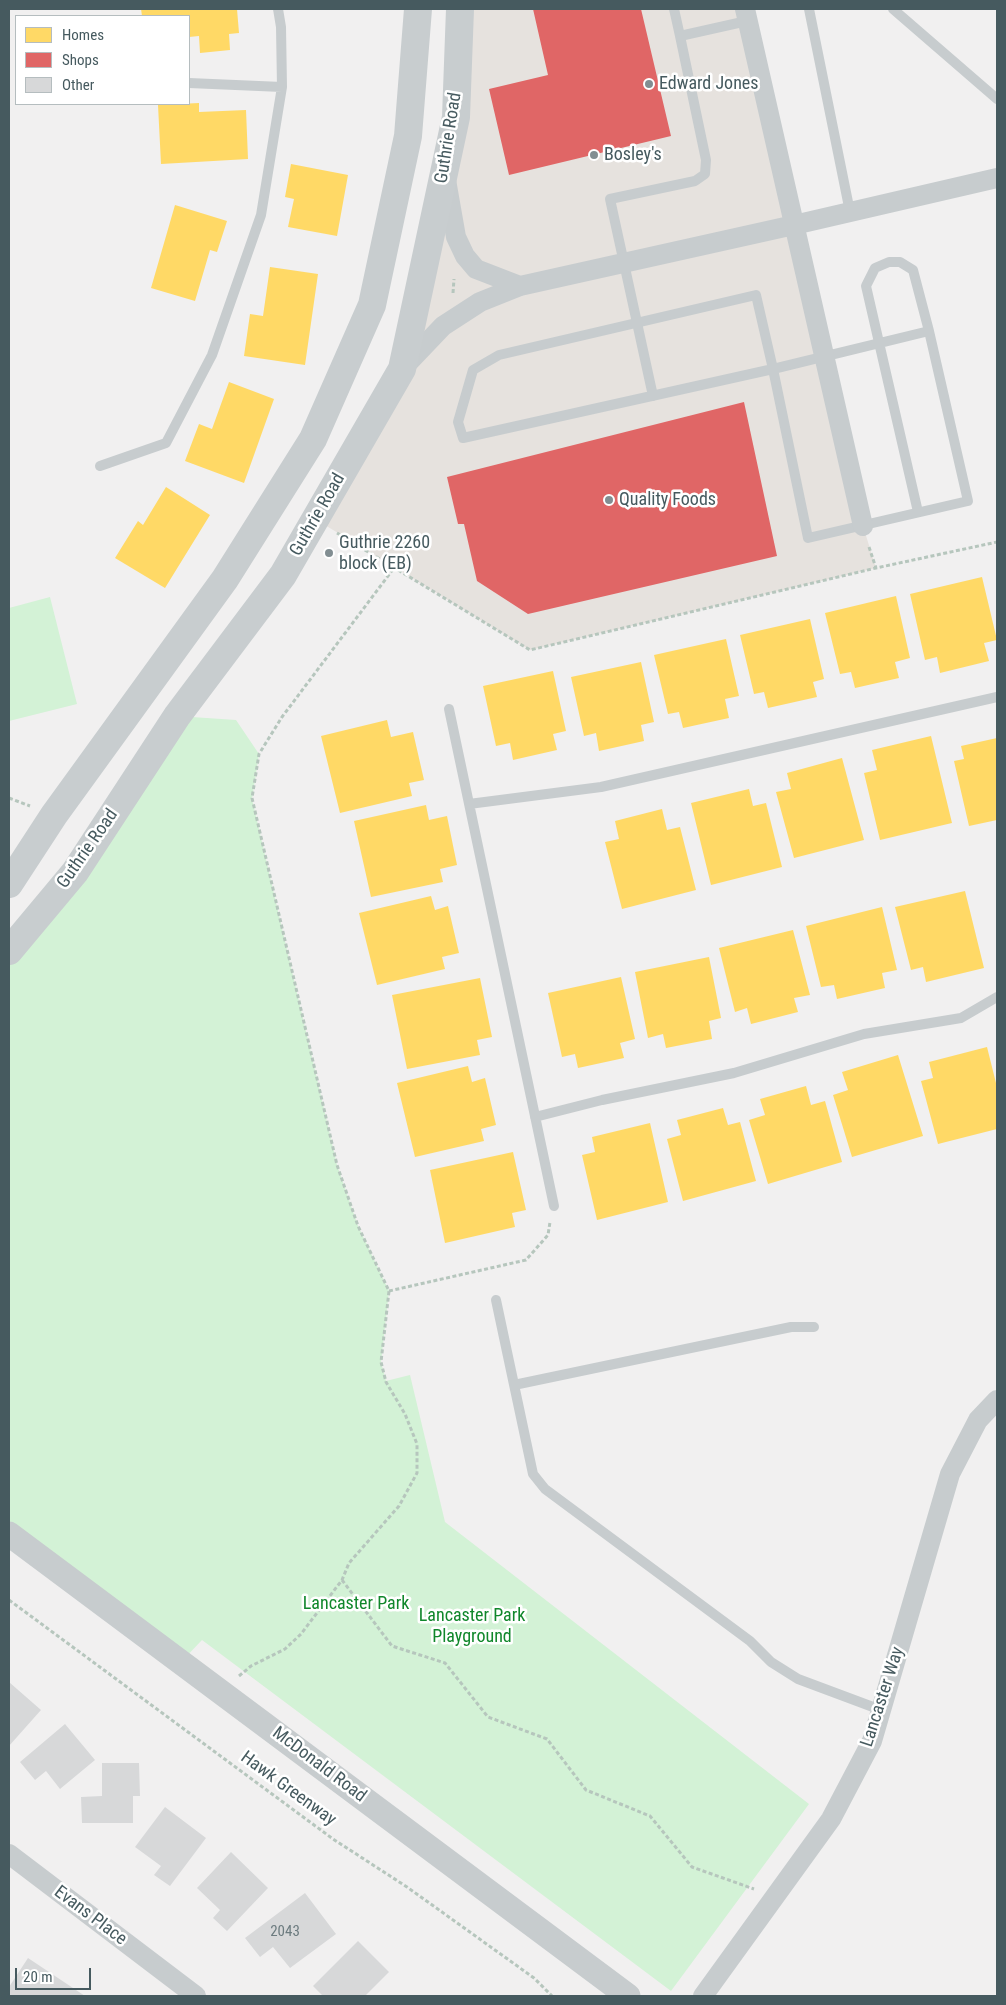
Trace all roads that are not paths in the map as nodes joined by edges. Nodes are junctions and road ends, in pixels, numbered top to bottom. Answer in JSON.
{"nodes":[{"id":1,"x":278,"y":9,"type":"edge"},
{"id":2,"x":418,"y":9,"type":"edge"},
{"id":3,"x":460,"y":9,"type":"edge"},
{"id":4,"x":674,"y":9,"type":"edge"},
{"id":5,"x":809,"y":9,"type":"edge"},
{"id":6,"x":893,"y":9,"type":"edge"},
{"id":7,"x":746,"y":15,"type":"edge"},
{"id":8,"x":680,"y":36,"type":"junction"},
{"id":9,"x":190,"y":83,"type":"edge"},
{"id":10,"x":282,"y":87,"type":"junction"},
{"id":11,"x":997,"y":98,"type":"edge"},
{"id":12,"x":445,"y":173,"type":"junction"},
{"id":13,"x":997,"y":178,"type":"edge"},
{"id":14,"x":850,"y":212,"type":"junction"},
{"id":15,"x":794,"y":226,"type":"junction"},
{"id":16,"x":624,"y":262,"type":"junction"},
{"id":17,"x":520,"y":286,"type":"junction"},
{"id":18,"x":637,"y":323,"type":"junction"},
{"id":19,"x":929,"y":331,"type":"junction"},
{"id":20,"x":880,"y":342,"type":"junction"},
{"id":21,"x":824,"y":356,"type":"junction"},
{"id":22,"x":402,"y":369,"type":"junction"},
{"id":23,"x":773,"y":369,"type":"junction"},
{"id":24,"x":653,"y":396,"type":"junction"},
{"id":25,"x":100,"y":466,"type":"dead end"},
{"id":26,"x":918,"y":512,"type":"junction"},
{"id":27,"x":863,"y":526,"type":"junction"},
{"id":28,"x":997,"y":697,"type":"edge"},
{"id":29,"x":449,"y":709,"type":"dead end"},
{"id":30,"x":469,"y":804,"type":"junction"},
{"id":31,"x":9,"y":884,"type":"edge"},
{"id":32,"x":9,"y":951,"type":"edge"},
{"id":33,"x":997,"y":997,"type":"edge"},
{"id":34,"x":535,"y":1117,"type":"junction"},
{"id":35,"x":554,"y":1206,"type":"road end"},
{"id":36,"x":496,"y":1300,"type":"dead end"},
{"id":37,"x":814,"y":1327,"type":"dead end"},
{"id":38,"x":514,"y":1385,"type":"junction"},
{"id":39,"x":997,"y":1400,"type":"edge"},
{"id":40,"x":9,"y":1534,"type":"edge"},
{"id":41,"x":881,"y":1710,"type":"junction"},
{"id":42,"x":9,"y":1854,"type":"edge"},
{"id":43,"x":196,"y":1996,"type":"edge"},
{"id":44,"x":628,"y":1996,"type":"edge"},
{"id":45,"x":703,"y":1996,"type":"edge"}],
"edges":[{"from":1,"to":10,"type":"lane"},
{"from":2,"to":31,"type":"main road"},
{"from":3,"to":12,"type":"main road","name":"Guthrie Road"},
{"from":4,"to":8,"type":"lane"},
{"from":5,"to":14,"type":"lane"},
{"from":6,"to":11,"type":"lane"},
{"from":7,"to":8,"type":"lane"},
{"from":7,"to":15,"type":"street"},
{"from":8,"to":16,"type":"lane"},
{"from":9,"to":10,"type":"lane"},
{"from":10,"to":25,"type":"lane"},
{"from":12,"to":17,"type":"street"},
{"from":12,"to":22,"type":"main road","name":"Guthrie Road"},
{"from":13,"to":14,"type":"street"},
{"from":14,"to":15,"type":"street"},
{"from":15,"to":16,"type":"street"},
{"from":15,"to":21,"type":"street"},
{"from":16,"to":17,"type":"street"},
{"from":16,"to":18,"type":"lane"},
{"from":17,"to":22,"type":"street"},
{"from":18,"to":23,"type":"lane"},
{"from":18,"to":24,"type":"lane"},
{"from":18,"to":24,"type":"lane"},
{"from":19,"to":20,"type":"lane"},
{"from":19,"to":20,"type":"lane"},
{"from":19,"to":26,"type":"lane"},
{"from":20,"to":21,"type":"lane"},
{"from":20,"to":26,"type":"lane"},
{"from":21,"to":23,"type":"lane"},
{"from":21,"to":27,"type":"street"},
{"from":22,"to":32,"type":"main road","name":"Guthrie Road"},
{"from":23,"to":24,"type":"lane"},
{"from":23,"to":27,"type":"lane"},
{"from":26,"to":27,"type":"lane"},
{"from":28,"to":30,"type":"lane"},
{"from":29,"to":30,"type":"lane"},
{"from":30,"to":34,"type":"lane"},
{"from":33,"to":34,"type":"lane"},
{"from":34,"to":35,"type":"lane"},
{"from":36,"to":38,"type":"lane"},
{"from":37,"to":38,"type":"lane"},
{"from":38,"to":41,"type":"lane"},
{"from":39,"to":41,"type":"street","name":"Lancaster Way"},
{"from":40,"to":44,"type":"street","name":"McDonald Road"},
{"from":41,"to":45,"type":"street","name":"Lancaster Way"},
{"from":42,"to":43,"type":"street","name":"Evans Place"}]}
